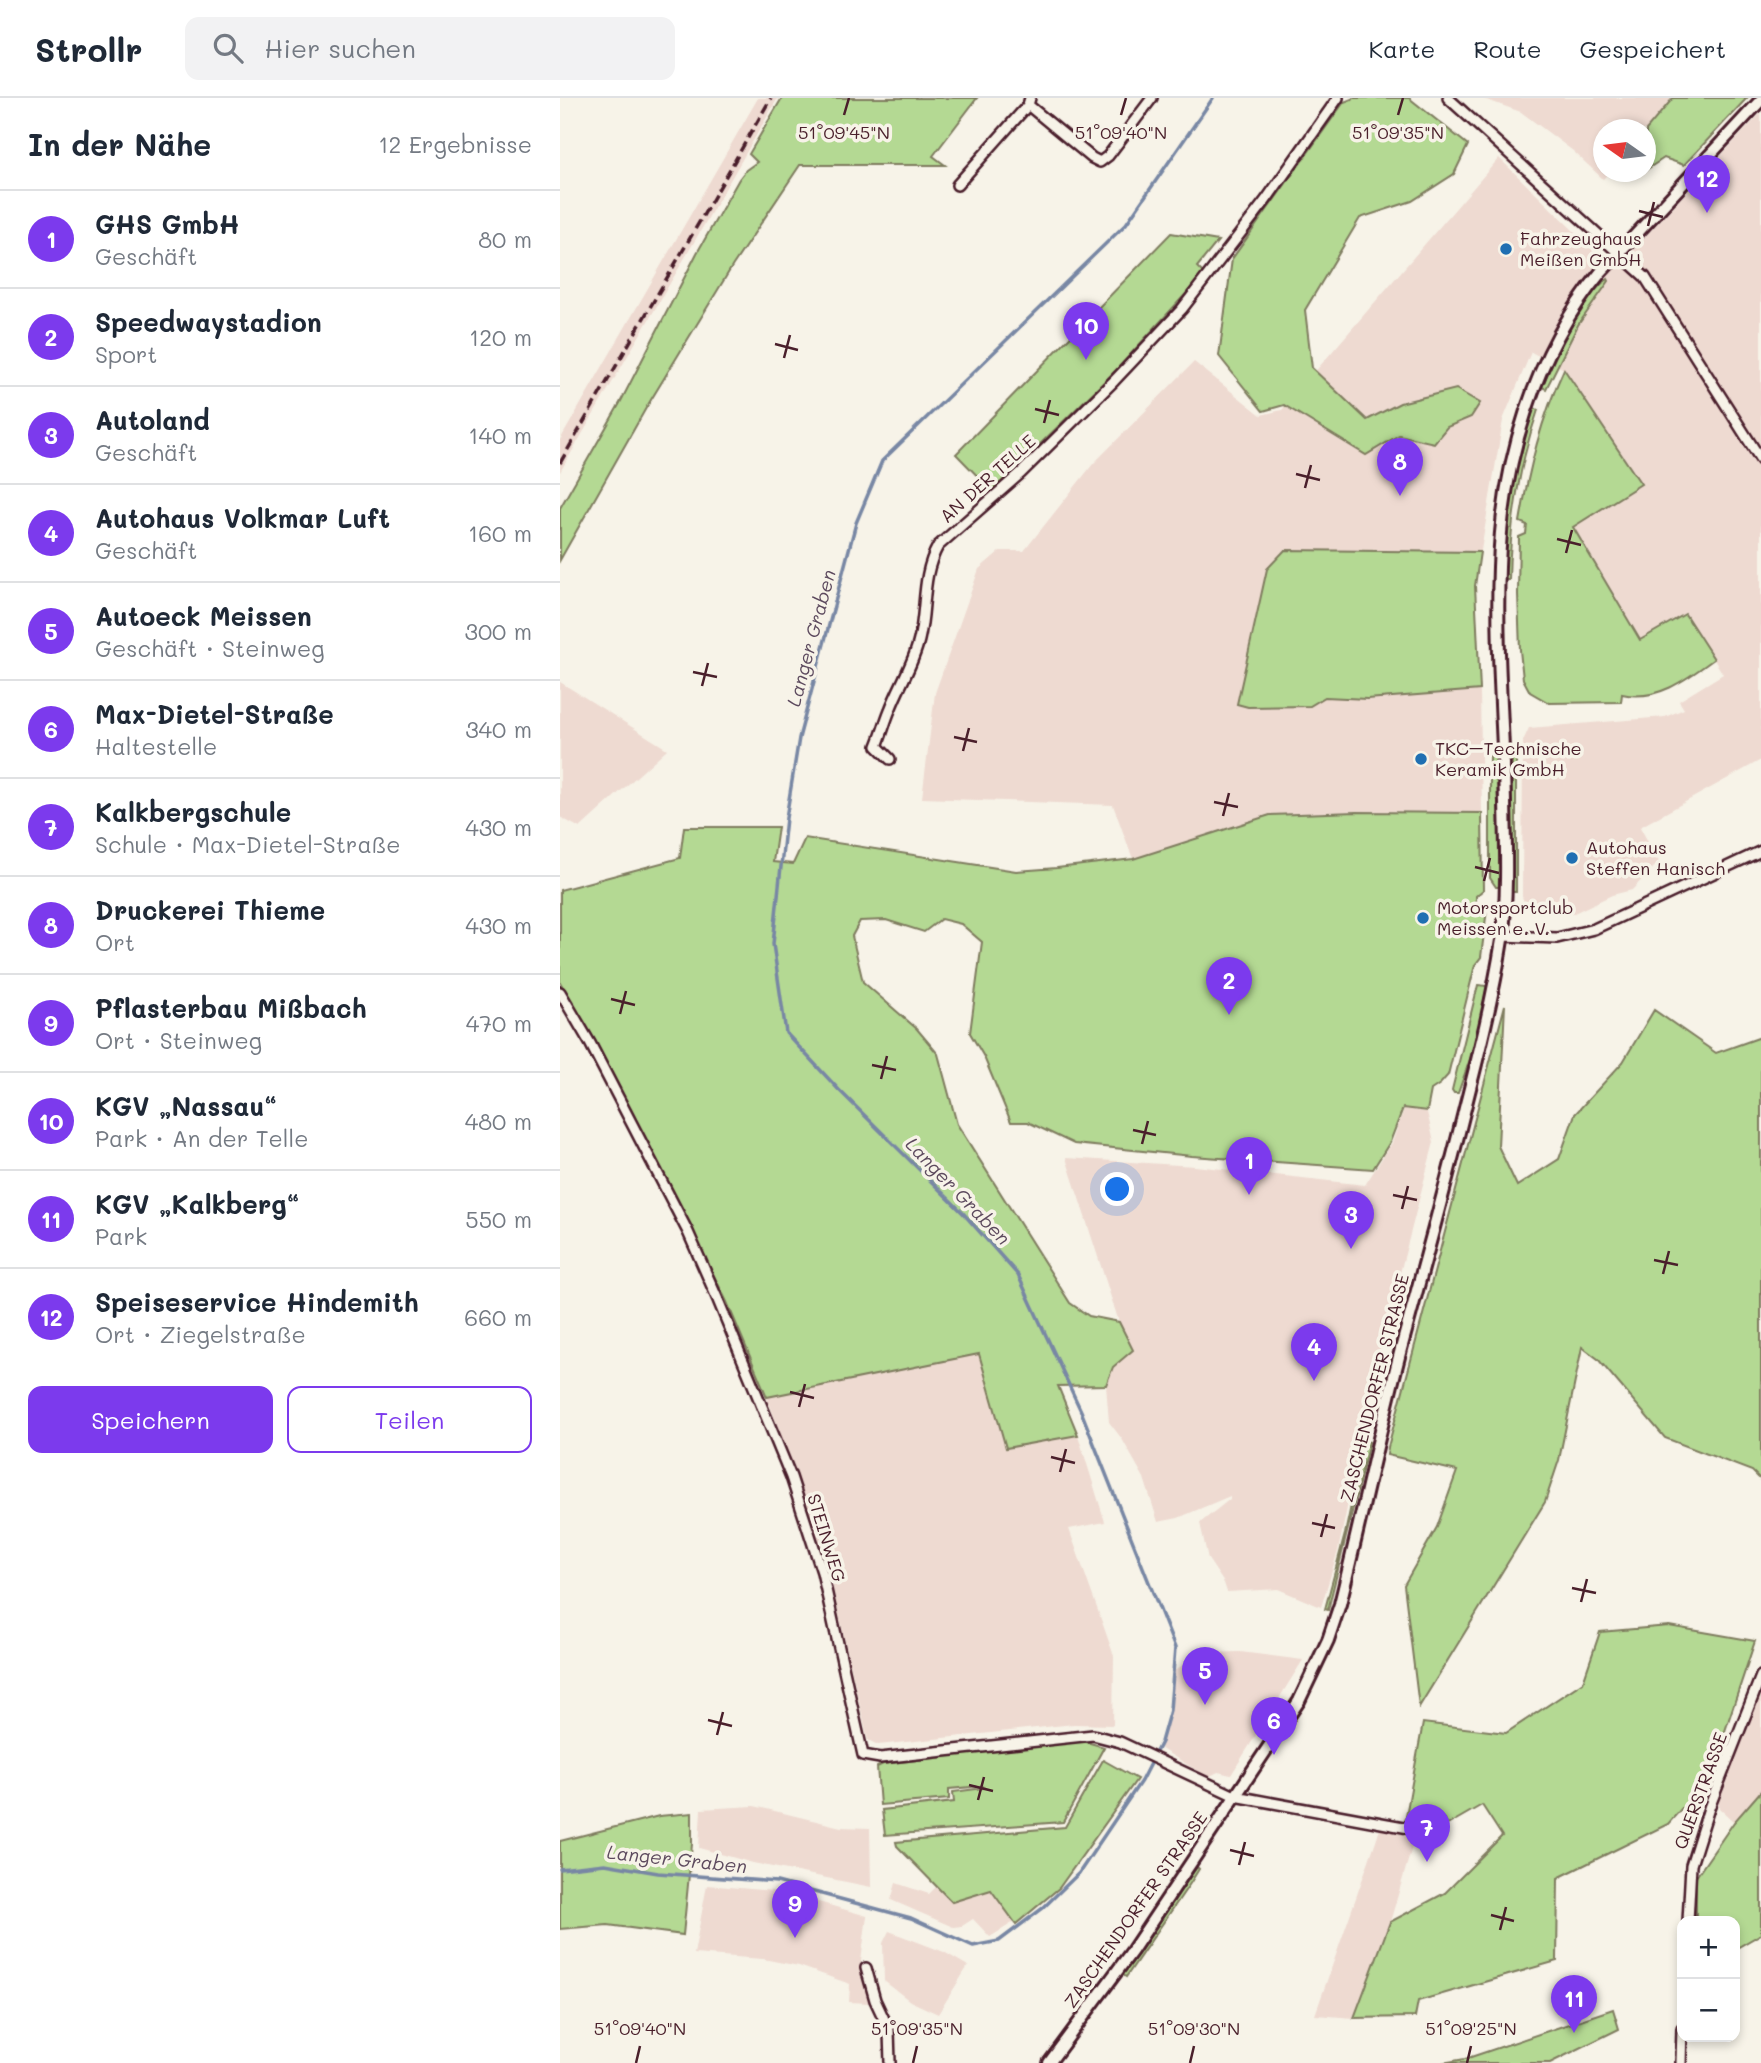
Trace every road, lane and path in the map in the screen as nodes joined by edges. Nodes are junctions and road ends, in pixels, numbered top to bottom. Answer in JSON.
{"nodes":[{"id":1,"x":1152,"y":98,"type":"edge"},
{"id":2,"x":1338,"y":98,"type":"edge"},
{"id":3,"x":1448,"y":98,"type":"edge"},
{"id":4,"x":1761,"y":100,"type":"edge"},
{"id":5,"x":1029,"y":102,"type":"edge"},
{"id":6,"x":957,"y":185,"type":"dead end"},
{"id":7,"x":1619,"y":253,"type":"junction"},
{"id":8,"x":1761,"y":460,"type":"edge"},
{"id":9,"x":890,"y":758,"type":"dead end"},
{"id":10,"x":1761,"y":851,"type":"edge"},
{"id":11,"x":1502,"y":936,"type":"junction"},
{"id":12,"x":560,"y":992,"type":"edge"},
{"id":13,"x":1761,"y":1676,"type":"edge"},
{"id":14,"x":1235,"y":1796,"type":"junction"},
{"id":15,"x":1440,"y":1824,"type":"dead end"},
{"id":16,"x":1688,"y":1916,"type":"edge"},
{"id":17,"x":866,"y":1968,"type":"dead end"},
{"id":18,"x":1682,"y":2042,"type":"edge"},
{"id":19,"x":890,"y":2063,"type":"edge"},
{"id":20,"x":1049,"y":2063,"type":"edge"},
{"id":21,"x":1681,"y":2063,"type":"edge"}],
"edges":[{"from":1,"to":5,"type":"street"},
{"from":2,"to":9,"type":"street","name":"AN DER TELLE"},
{"from":3,"to":7,"type":"street"},
{"from":4,"to":7,"type":"street","name":"ZASCHENDORFER STRASSE"},
{"from":5,"to":6,"type":"street"},
{"from":7,"to":8,"type":"street"},
{"from":7,"to":11,"type":"street","name":"ZASCHENDORFER STRASSE"},
{"from":10,"to":11,"type":"street"},
{"from":11,"to":14,"type":"street","name":"ZASCHENDORFER STRASSE"},
{"from":12,"to":14,"type":"street","name":"STEINWEG"},
{"from":13,"to":16,"type":"street","name":"QUERSTRASSE"},
{"from":14,"to":15,"type":"street","name":"STEINWEG"},
{"from":14,"to":20,"type":"street","name":"ZASCHENDORFER STRASSE"},
{"from":17,"to":19,"type":"street"},
{"from":18,"to":21,"type":"street"}]}
